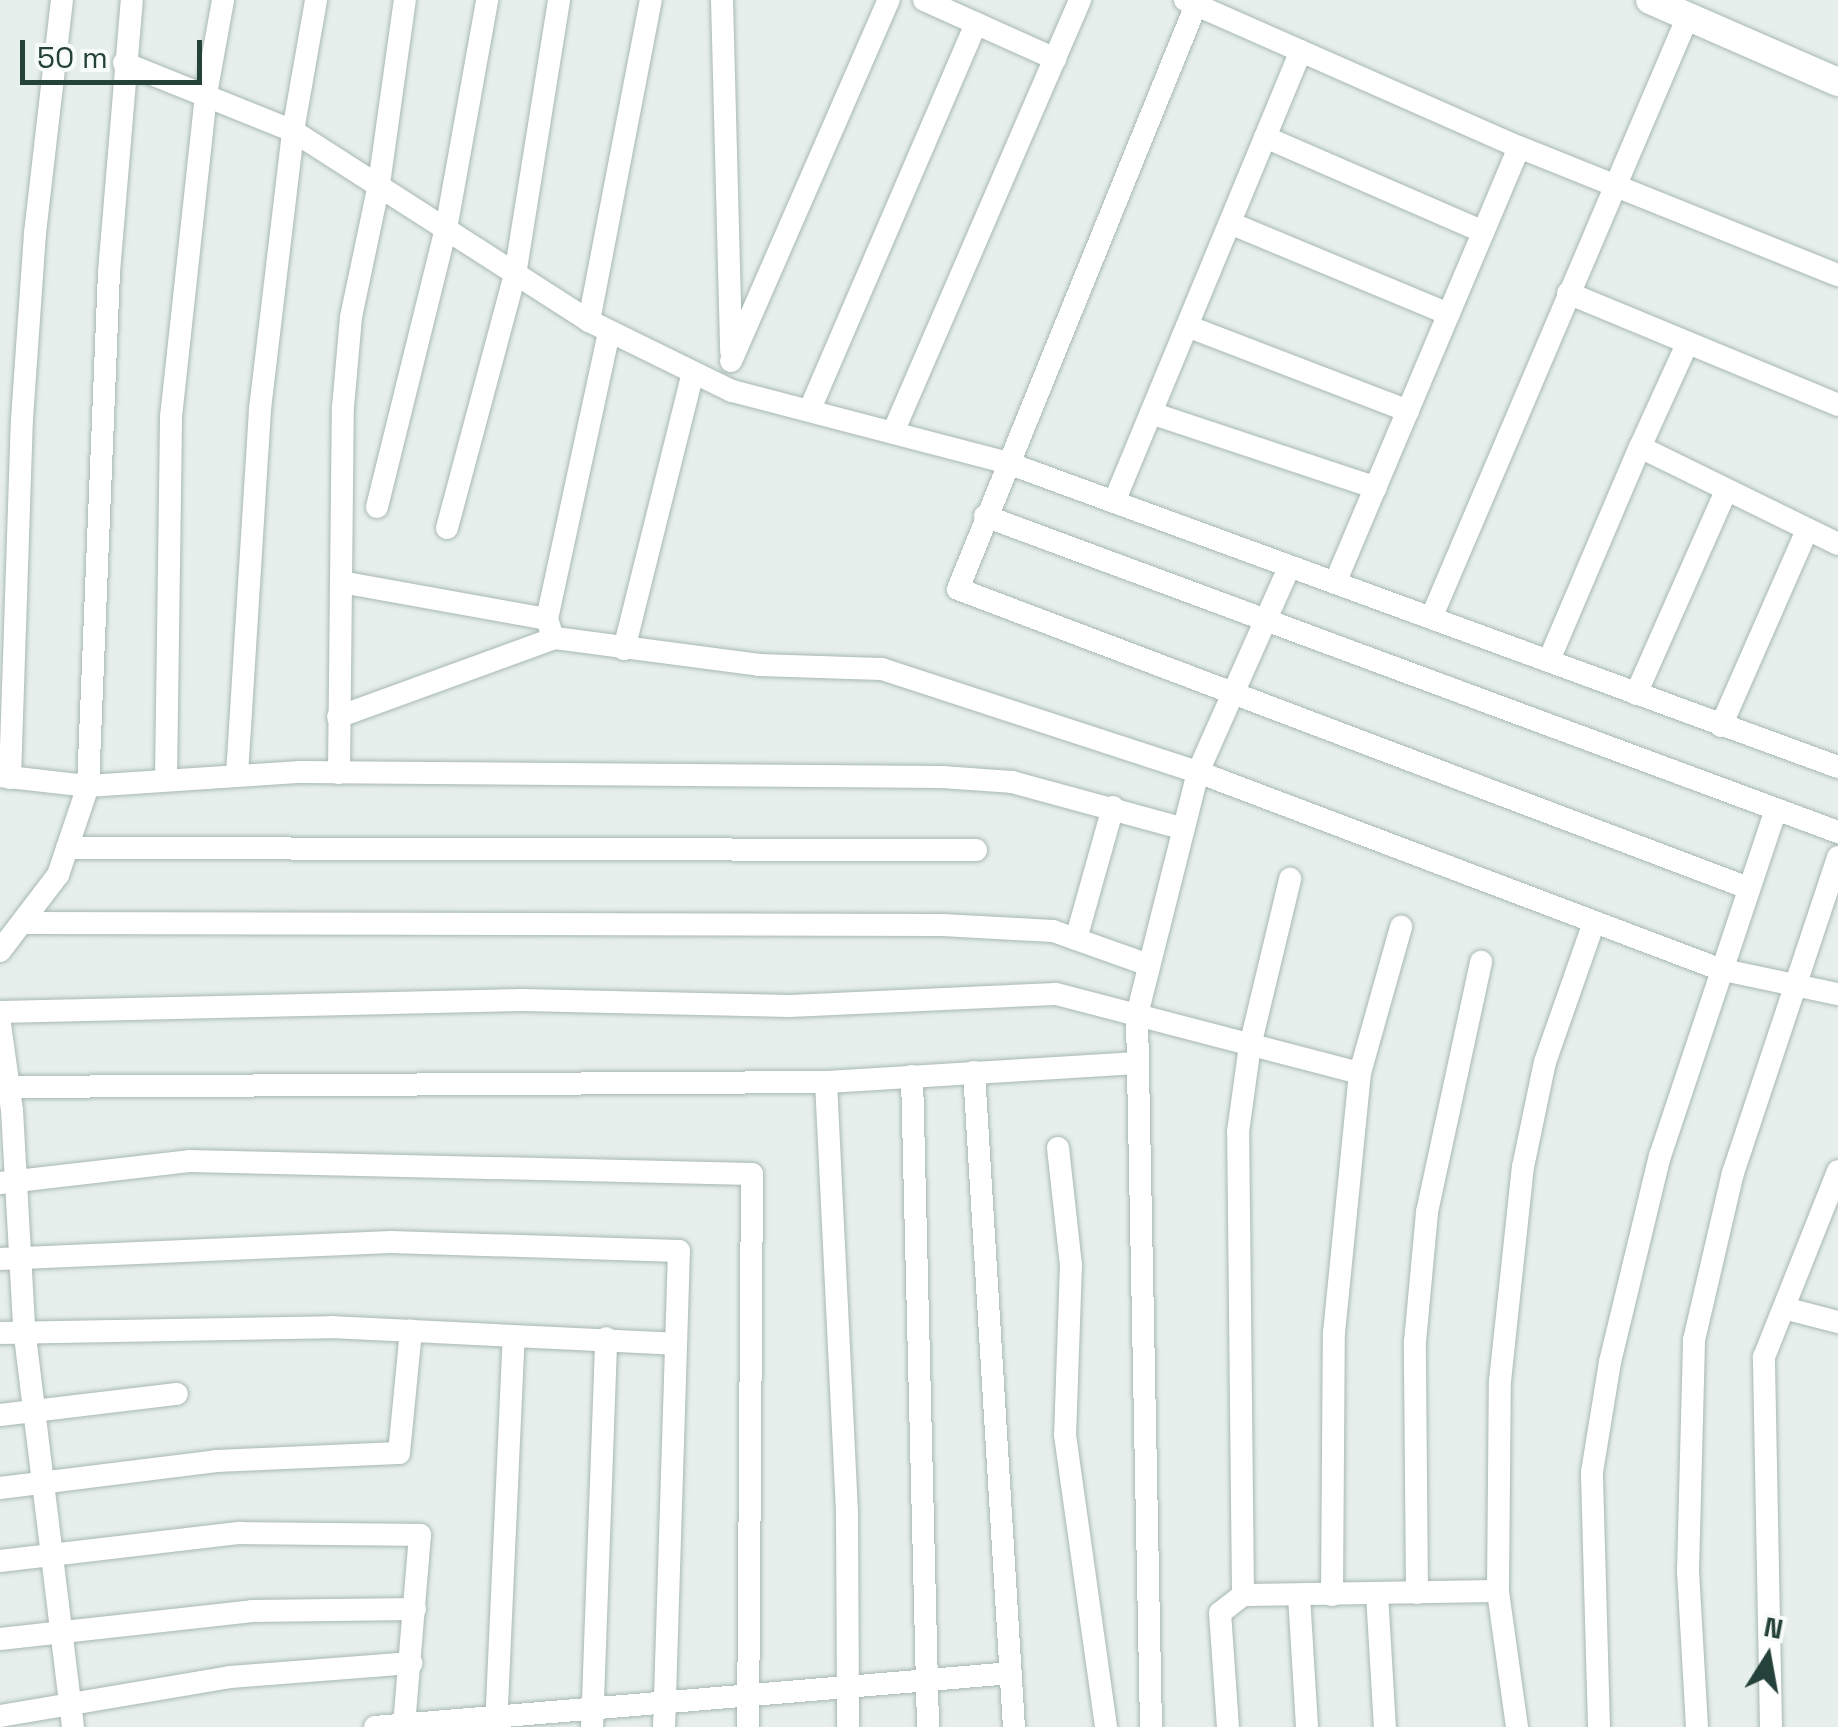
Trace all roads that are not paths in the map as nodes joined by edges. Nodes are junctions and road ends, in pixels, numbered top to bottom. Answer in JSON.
{"nodes":[{"id":1,"x":62,"y":0,"type":"edge"},
{"id":2,"x":132,"y":0,"type":"edge"},
{"id":3,"x":223,"y":0,"type":"edge"},
{"id":4,"x":316,"y":0,"type":"edge"},
{"id":5,"x":406,"y":0,"type":"edge"},
{"id":6,"x":487,"y":0,"type":"edge"},
{"id":7,"x":559,"y":0,"type":"edge"},
{"id":8,"x":651,"y":0,"type":"edge"},
{"id":9,"x":722,"y":0,"type":"edge"},
{"id":10,"x":888,"y":0,"type":"edge"},
{"id":11,"x":924,"y":0,"type":"edge"},
{"id":12,"x":1080,"y":0,"type":"edge"},
{"id":13,"x":1650,"y":0,"type":"edge"},
{"id":14,"x":1193,"y":2,"type":"edge"},
{"id":15,"x":1688,"y":16,"type":"junction"},
{"id":16,"x":976,"y":23,"type":"junction"},
{"id":17,"x":1301,"y":51,"type":"junction"},
{"id":18,"x":1055,"y":58,"type":"junction"},
{"id":19,"x":124,"y":63,"type":"junction"},
{"id":20,"x":1838,"y":82,"type":"edge"},
{"id":21,"x":206,"y":94,"type":"junction"},
{"id":22,"x":293,"y":131,"type":"junction"},
{"id":23,"x":1265,"y":137,"type":"junction"},
{"id":24,"x":1519,"y":147,"type":"junction"},
{"id":25,"x":380,"y":184,"type":"junction"},
{"id":26,"x":1617,"y":185,"type":"junction"},
{"id":27,"x":1230,"y":223,"type":"junction"},
{"id":28,"x":446,"y":229,"type":"junction"},
{"id":29,"x":1483,"y":232,"type":"junction"},
{"id":30,"x":516,"y":275,"type":"junction"},
{"id":31,"x":1838,"y":275,"type":"edge"},
{"id":32,"x":1568,"y":293,"type":"junction"},
{"id":33,"x":1448,"y":314,"type":"junction"},
{"id":34,"x":1187,"y":326,"type":"junction"},
{"id":35,"x":599,"y":327,"type":"junction"},
{"id":36,"x":1687,"y":344,"type":"junction"},
{"id":37,"x":731,"y":361,"type":"junction"},
{"id":38,"x":693,"y":372,"type":"junction"},
{"id":39,"x":732,"y":391,"type":"junction"},
{"id":40,"x":1838,"y":405,"type":"edge"},
{"id":41,"x":810,"y":409,"type":"junction"},
{"id":42,"x":1408,"y":410,"type":"junction"},
{"id":43,"x":1151,"y":413,"type":"junction"},
{"id":44,"x":894,"y":430,"type":"junction"},
{"id":45,"x":1640,"y":447,"type":"junction"},
{"id":46,"x":1005,"y":462,"type":"junction"},
{"id":47,"x":1376,"y":488,"type":"junction"},
{"id":48,"x":1726,"y":491,"type":"junction"},
{"id":49,"x":1114,"y":502,"type":"junction"},
{"id":50,"x":377,"y":507,"type":"dead end"},
{"id":51,"x":985,"y":516,"type":"junction"},
{"id":52,"x":448,"y":528,"type":"dead end"},
{"id":53,"x":1807,"y":530,"type":"junction"},
{"id":54,"x":1838,"y":544,"type":"edge"},
{"id":55,"x":1289,"y":568,"type":"junction"},
{"id":56,"x":341,"y":582,"type":"junction"},
{"id":57,"x":1336,"y":584,"type":"junction"},
{"id":58,"x":1432,"y":616,"type":"junction"},
{"id":59,"x":1267,"y":618,"type":"junction"},
{"id":60,"x":551,"y":629,"type":"junction"},
{"id":61,"x":624,"y":648,"type":"junction"},
{"id":62,"x":1549,"y":660,"type":"junction"},
{"id":63,"x":1234,"y":692,"type":"junction"},
{"id":64,"x":1636,"y":694,"type":"junction"},
{"id":65,"x":338,"y":718,"type":"junction"},
{"id":66,"x":1721,"y":726,"type":"junction"},
{"id":67,"x":1838,"y":766,"type":"edge"},
{"id":68,"x":1198,"y":772,"type":"junction"},
{"id":69,"x":339,"y":773,"type":"junction"},
{"id":70,"x":236,"y":774,"type":"junction"},
{"id":71,"x":5,"y":777,"type":"edge"},
{"id":72,"x":166,"y":779,"type":"junction"},
{"id":73,"x":88,"y":786,"type":"junction"},
{"id":74,"x":1114,"y":807,"type":"junction"},
{"id":75,"x":1775,"y":812,"type":"junction"},
{"id":76,"x":1180,"y":828,"type":"junction"},
{"id":77,"x":1838,"y":832,"type":"edge"},
{"id":78,"x":67,"y":848,"type":"junction"},
{"id":79,"x":976,"y":850,"type":"dead end"},
{"id":80,"x":1838,"y":857,"type":"edge"},
{"id":81,"x":1290,"y":879,"type":"dead end"},
{"id":82,"x":1748,"y":888,"type":"junction"},
{"id":83,"x":1594,"y":922,"type":"junction"},
{"id":84,"x":22,"y":923,"type":"junction"},
{"id":85,"x":1401,"y":927,"type":"dead end"},
{"id":86,"x":1076,"y":940,"type":"junction"},
{"id":87,"x":0,"y":951,"type":"edge"},
{"id":88,"x":1481,"y":962,"type":"dead end"},
{"id":89,"x":1149,"y":965,"type":"junction"},
{"id":90,"x":1719,"y":969,"type":"junction"},
{"id":91,"x":1794,"y":984,"type":"junction"},
{"id":92,"x":1838,"y":994,"type":"edge"},
{"id":93,"x":0,"y":1012,"type":"edge"},
{"id":94,"x":1137,"y":1015,"type":"junction"},
{"id":95,"x":0,"y":1028,"type":"edge"},
{"id":96,"x":1250,"y":1046,"type":"junction"},
{"id":97,"x":1134,"y":1063,"type":"junction"},
{"id":98,"x":974,"y":1072,"type":"junction"},
{"id":99,"x":1360,"y":1073,"type":"junction"},
{"id":100,"x":912,"y":1076,"type":"junction"},
{"id":101,"x":826,"y":1082,"type":"junction"},
{"id":102,"x":7,"y":1103,"type":"edge"},
{"id":103,"x":1058,"y":1148,"type":"dead end"},
{"id":104,"x":1838,"y":1172,"type":"edge"},
{"id":105,"x":7,"y":1182,"type":"edge"},
{"id":106,"x":9,"y":1258,"type":"edge"},
{"id":107,"x":1784,"y":1308,"type":"junction"},
{"id":108,"x":1838,"y":1322,"type":"edge"},
{"id":109,"x":24,"y":1328,"type":"junction"},
{"id":110,"x":410,"y":1332,"type":"junction"},
{"id":111,"x":0,"y":1333,"type":"edge"},
{"id":112,"x":514,"y":1338,"type":"junction"},
{"id":113,"x":606,"y":1338,"type":"junction"},
{"id":114,"x":674,"y":1344,"type":"junction"},
{"id":115,"x":177,"y":1394,"type":"dead end"},
{"id":116,"x":34,"y":1411,"type":"junction"},
{"id":117,"x":0,"y":1415,"type":"edge"},
{"id":118,"x":44,"y":1482,"type":"junction"},
{"id":119,"x":0,"y":1488,"type":"edge"},
{"id":120,"x":53,"y":1553,"type":"junction"},
{"id":121,"x":0,"y":1561,"type":"edge"},
{"id":122,"x":1498,"y":1592,"type":"junction"},
{"id":123,"x":1417,"y":1593,"type":"junction"},
{"id":124,"x":1377,"y":1594,"type":"junction"},
{"id":125,"x":1332,"y":1595,"type":"junction"},
{"id":126,"x":1243,"y":1596,"type":"junction"},
{"id":127,"x":1298,"y":1596,"type":"junction"},
{"id":128,"x":415,"y":1610,"type":"junction"},
{"id":129,"x":62,"y":1631,"type":"junction"},
{"id":130,"x":0,"y":1639,"type":"edge"},
{"id":131,"x":411,"y":1663,"type":"junction"},
{"id":132,"x":1011,"y":1673,"type":"junction"},
{"id":133,"x":925,"y":1677,"type":"junction"},
{"id":134,"x":848,"y":1686,"type":"junction"},
{"id":135,"x":747,"y":1696,"type":"junction"},
{"id":136,"x":0,"y":1716,"type":"edge"},
{"id":137,"x":664,"y":1716,"type":"edge"},
{"id":138,"x":72,"y":1717,"type":"edge"},
{"id":139,"x":592,"y":1719,"type":"edge"},
{"id":140,"x":496,"y":1721,"type":"edge"},
{"id":141,"x":404,"y":1723,"type":"edge"},
{"id":142,"x":374,"y":1727,"type":"edge"},
{"id":143,"x":748,"y":1727,"type":"edge"},
{"id":144,"x":848,"y":1727,"type":"edge"},
{"id":145,"x":928,"y":1727,"type":"edge"},
{"id":146,"x":1014,"y":1727,"type":"edge"},
{"id":147,"x":1106,"y":1727,"type":"edge"},
{"id":148,"x":1150,"y":1727,"type":"edge"},
{"id":149,"x":1228,"y":1727,"type":"edge"},
{"id":150,"x":1307,"y":1727,"type":"edge"},
{"id":151,"x":1385,"y":1727,"type":"edge"},
{"id":152,"x":1517,"y":1727,"type":"edge"},
{"id":153,"x":1599,"y":1727,"type":"edge"},
{"id":154,"x":1697,"y":1727,"type":"edge"},
{"id":155,"x":1771,"y":1727,"type":"edge"}],
"edges":[{"from":1,"to":71,"type":"street"},
{"from":2,"to":19,"type":"street"},
{"from":3,"to":21,"type":"street"},
{"from":4,"to":22,"type":"street"},
{"from":5,"to":25,"type":"street"},
{"from":6,"to":28,"type":"street"},
{"from":7,"to":30,"type":"street"},
{"from":8,"to":35,"type":"street"},
{"from":9,"to":37,"type":"street"},
{"from":10,"to":37,"type":"street"},
{"from":11,"to":16,"type":"street"},
{"from":12,"to":18,"type":"street"},
{"from":13,"to":15,"type":"street"},
{"from":14,"to":17,"type":"street"},
{"from":14,"to":46,"type":"street"},
{"from":15,"to":20,"type":"street"},
{"from":15,"to":26,"type":"street"},
{"from":16,"to":18,"type":"street"},
{"from":16,"to":41,"type":"street"},
{"from":17,"to":23,"type":"street"},
{"from":17,"to":24,"type":"street"},
{"from":18,"to":44,"type":"street"},
{"from":19,"to":21,"type":"street"},
{"from":19,"to":73,"type":"street"},
{"from":21,"to":22,"type":"street"},
{"from":21,"to":72,"type":"street"},
{"from":22,"to":25,"type":"street"},
{"from":22,"to":70,"type":"street"},
{"from":23,"to":27,"type":"street"},
{"from":23,"to":29,"type":"street"},
{"from":24,"to":26,"type":"street"},
{"from":24,"to":29,"type":"street"},
{"from":25,"to":28,"type":"street"},
{"from":25,"to":56,"type":"street"},
{"from":26,"to":31,"type":"street"},
{"from":26,"to":32,"type":"street"},
{"from":27,"to":33,"type":"street"},
{"from":27,"to":34,"type":"street"},
{"from":28,"to":30,"type":"street"},
{"from":28,"to":50,"type":"street"},
{"from":29,"to":33,"type":"street"},
{"from":30,"to":35,"type":"street"},
{"from":30,"to":52,"type":"street"},
{"from":32,"to":36,"type":"street"},
{"from":32,"to":58,"type":"street"},
{"from":33,"to":42,"type":"street"},
{"from":34,"to":42,"type":"street"},
{"from":34,"to":43,"type":"street"},
{"from":35,"to":38,"type":"street"},
{"from":35,"to":60,"type":"street"},
{"from":36,"to":40,"type":"street"},
{"from":36,"to":45,"type":"street"},
{"from":37,"to":39,"type":"street"},
{"from":38,"to":39,"type":"street"},
{"from":38,"to":61,"type":"street"},
{"from":39,"to":41,"type":"street"},
{"from":41,"to":44,"type":"street"},
{"from":42,"to":47,"type":"street"},
{"from":43,"to":47,"type":"street"},
{"from":43,"to":49,"type":"street"},
{"from":44,"to":46,"type":"street"},
{"from":45,"to":48,"type":"street"},
{"from":45,"to":62,"type":"street"},
{"from":46,"to":49,"type":"street"},
{"from":46,"to":51,"type":"street"},
{"from":47,"to":57,"type":"street"},
{"from":48,"to":53,"type":"street"},
{"from":48,"to":64,"type":"street"},
{"from":49,"to":55,"type":"street"},
{"from":51,"to":59,"type":"street"},
{"from":51,"to":63,"type":"street"},
{"from":53,"to":54,"type":"street"},
{"from":53,"to":66,"type":"street"},
{"from":55,"to":57,"type":"street"},
{"from":55,"to":59,"type":"street"},
{"from":56,"to":60,"type":"street"},
{"from":56,"to":65,"type":"street"},
{"from":57,"to":58,"type":"street"},
{"from":58,"to":62,"type":"street"},
{"from":59,"to":63,"type":"street"},
{"from":59,"to":75,"type":"street"},
{"from":60,"to":61,"type":"street"},
{"from":60,"to":65,"type":"street"},
{"from":61,"to":68,"type":"street"},
{"from":62,"to":64,"type":"street"},
{"from":63,"to":68,"type":"street"},
{"from":63,"to":82,"type":"street"},
{"from":64,"to":66,"type":"street"},
{"from":65,"to":69,"type":"street"},
{"from":66,"to":67,"type":"street"},
{"from":68,"to":76,"type":"street"},
{"from":68,"to":83,"type":"street"},
{"from":69,"to":70,"type":"street"},
{"from":69,"to":74,"type":"street"},
{"from":70,"to":72,"type":"street"},
{"from":71,"to":73,"type":"street"},
{"from":72,"to":73,"type":"street"},
{"from":73,"to":78,"type":"street"},
{"from":74,"to":76,"type":"street"},
{"from":74,"to":86,"type":"street"},
{"from":75,"to":77,"type":"street"},
{"from":75,"to":82,"type":"street"},
{"from":76,"to":89,"type":"street"},
{"from":78,"to":79,"type":"street"},
{"from":78,"to":84,"type":"street"},
{"from":80,"to":91,"type":"street"},
{"from":81,"to":96,"type":"street"},
{"from":82,"to":90,"type":"street"},
{"from":83,"to":90,"type":"street"},
{"from":83,"to":122,"type":"street"},
{"from":84,"to":86,"type":"street"},
{"from":84,"to":87,"type":"street"},
{"from":85,"to":99,"type":"street"},
{"from":86,"to":89,"type":"street"},
{"from":88,"to":123,"type":"street"},
{"from":89,"to":94,"type":"street"},
{"from":90,"to":91,"type":"street"},
{"from":90,"to":153,"type":"street"},
{"from":91,"to":92,"type":"street"},
{"from":91,"to":154,"type":"street"},
{"from":93,"to":94,"type":"street"},
{"from":94,"to":96,"type":"street"},
{"from":94,"to":97,"type":"street"},
{"from":95,"to":102,"type":"street"},
{"from":96,"to":99,"type":"street"},
{"from":96,"to":126,"type":"street"},
{"from":97,"to":98,"type":"street"},
{"from":97,"to":148,"type":"street"},
{"from":98,"to":100,"type":"street"},
{"from":98,"to":132,"type":"street"},
{"from":99,"to":125,"type":"street"},
{"from":100,"to":101,"type":"street"},
{"from":100,"to":133,"type":"street"},
{"from":101,"to":102,"type":"street"},
{"from":101,"to":134,"type":"street"},
{"from":102,"to":105,"type":"street"},
{"from":103,"to":147,"type":"street"},
{"from":104,"to":107,"type":"street"},
{"from":105,"to":106,"type":"street"},
{"from":105,"to":135,"type":"street"},
{"from":106,"to":109,"type":"street"},
{"from":106,"to":114,"type":"street"},
{"from":107,"to":108,"type":"street"},
{"from":107,"to":155,"type":"street"},
{"from":109,"to":110,"type":"street"},
{"from":109,"to":111,"type":"street"},
{"from":109,"to":116,"type":"street"},
{"from":110,"to":112,"type":"street"},
{"from":110,"to":118,"type":"street"},
{"from":112,"to":113,"type":"street"},
{"from":112,"to":140,"type":"street"},
{"from":113,"to":114,"type":"street"},
{"from":113,"to":139,"type":"street"},
{"from":114,"to":137,"type":"street"},
{"from":115,"to":116,"type":"street"},
{"from":116,"to":117,"type":"street"},
{"from":116,"to":118,"type":"street"},
{"from":118,"to":119,"type":"street"},
{"from":118,"to":120,"type":"street"},
{"from":120,"to":121,"type":"street"},
{"from":120,"to":128,"type":"street"},
{"from":120,"to":129,"type":"street"},
{"from":122,"to":123,"type":"street"},
{"from":122,"to":152,"type":"street"},
{"from":123,"to":124,"type":"street"},
{"from":124,"to":125,"type":"street"},
{"from":124,"to":151,"type":"street"},
{"from":125,"to":127,"type":"street"},
{"from":126,"to":127,"type":"street"},
{"from":126,"to":149,"type":"street"},
{"from":127,"to":150,"type":"street"},
{"from":128,"to":129,"type":"street"},
{"from":128,"to":131,"type":"street"},
{"from":129,"to":130,"type":"street"},
{"from":129,"to":138,"type":"street"},
{"from":131,"to":138,"type":"street"},
{"from":131,"to":141,"type":"street"},
{"from":132,"to":133,"type":"street"},
{"from":132,"to":146,"type":"street"},
{"from":133,"to":134,"type":"street"},
{"from":133,"to":145,"type":"street"},
{"from":134,"to":135,"type":"street"},
{"from":134,"to":144,"type":"street"},
{"from":135,"to":137,"type":"street"},
{"from":135,"to":143,"type":"street"},
{"from":136,"to":138,"type":"street"},
{"from":137,"to":139,"type":"street"},
{"from":139,"to":140,"type":"street"},
{"from":140,"to":141,"type":"street"},
{"from":141,"to":142,"type":"street"}]}
